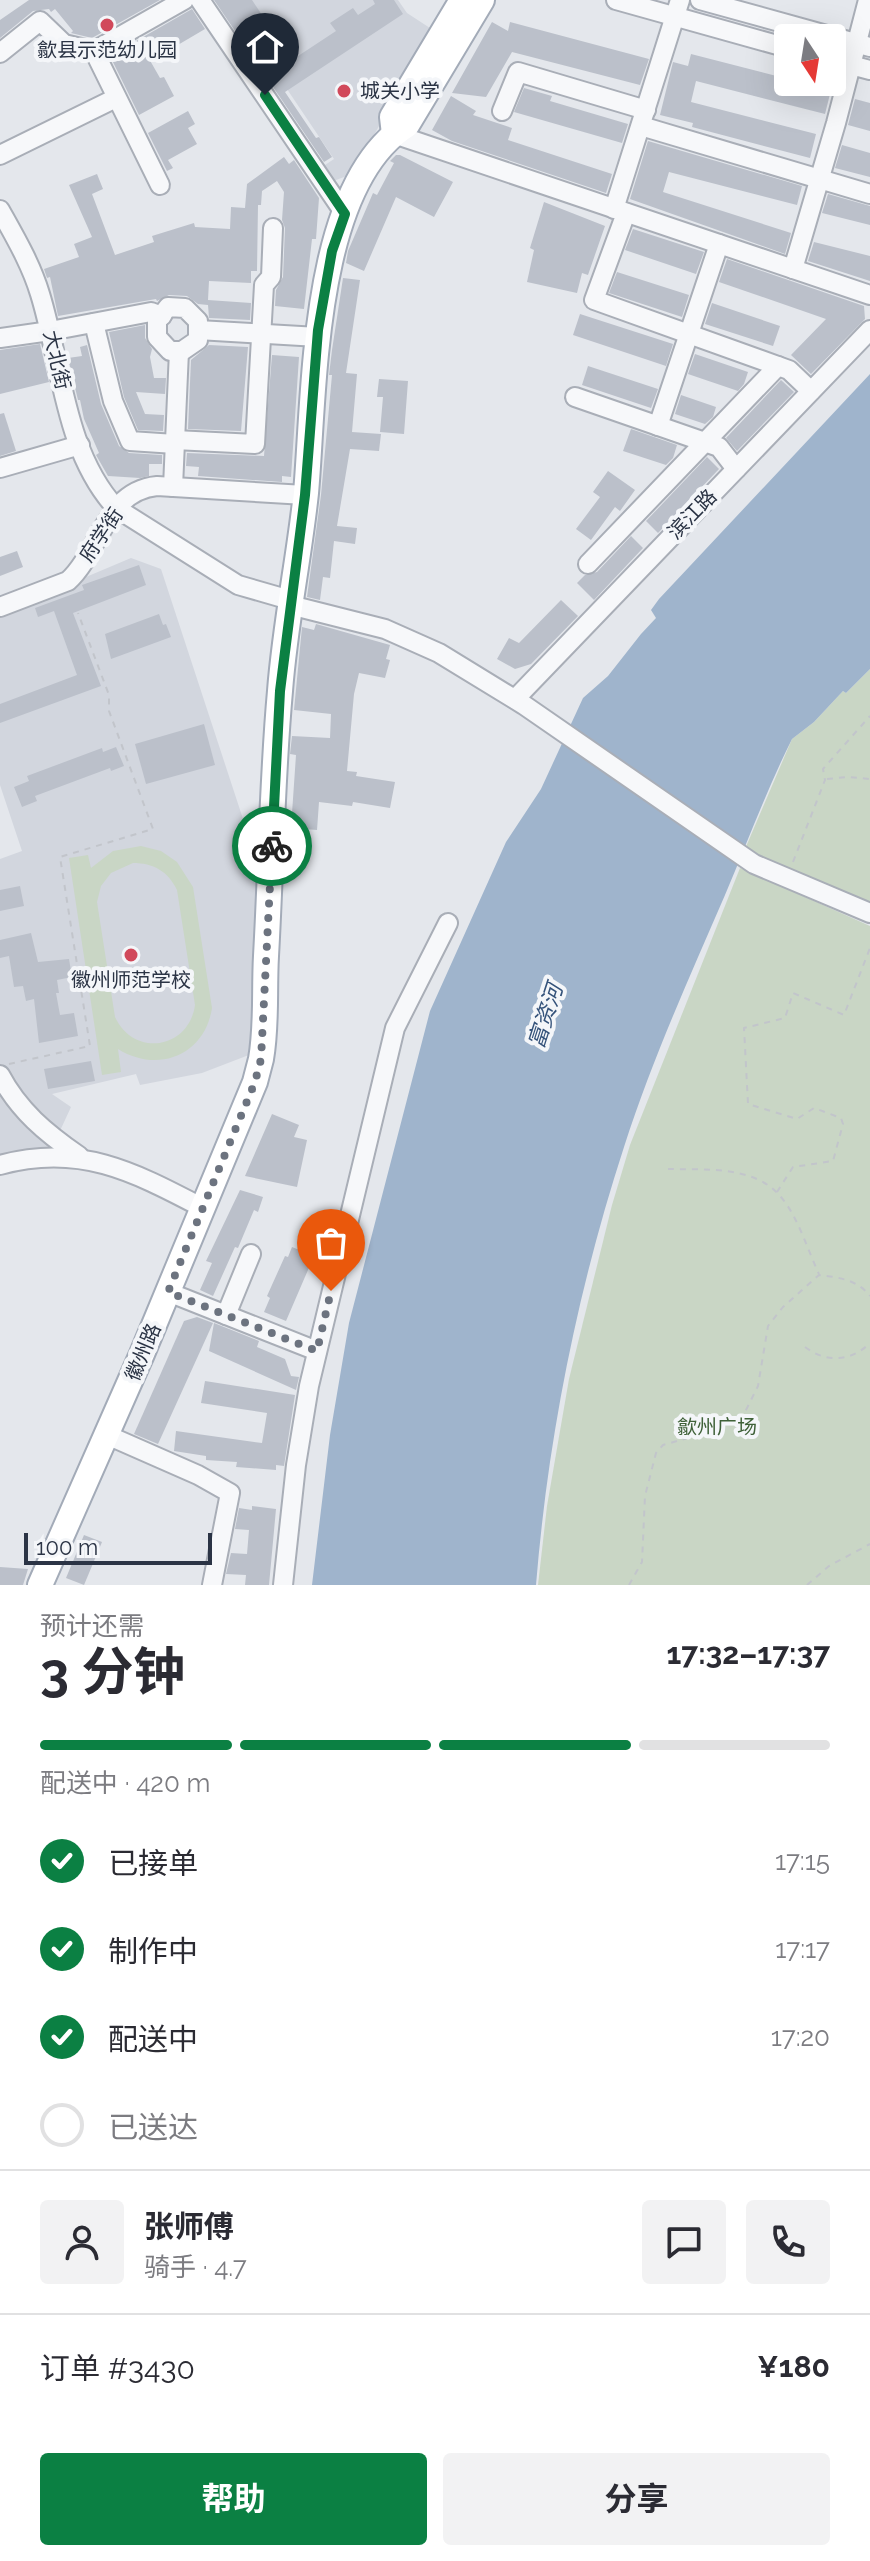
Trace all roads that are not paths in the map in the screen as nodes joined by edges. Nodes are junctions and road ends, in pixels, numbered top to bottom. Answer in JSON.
{"nodes":[{"id":1,"x":184,"y":0,"type":"edge"},
{"id":2,"x":200,"y":0,"type":"edge"},
{"id":3,"x":462,"y":0,"type":"edge"},
{"id":4,"x":482,"y":0,"type":"edge"},
{"id":5,"x":616,"y":0,"type":"edge"},
{"id":6,"x":700,"y":0,"type":"edge"},
{"id":7,"x":868,"y":0,"type":"edge"},
{"id":8,"x":677,"y":8,"type":"edge"},
{"id":9,"x":774,"y":43,"type":"edge"},
{"id":10,"x":863,"y":45,"type":"edge"},
{"id":11,"x":94,"y":51,"type":"junction"},
{"id":12,"x":0,"y":53,"type":"edge"},
{"id":13,"x":846,"y":64,"type":"edge"},
{"id":14,"x":851,"y":65,"type":"junction"},
{"id":15,"x":870,"y":70,"type":"edge"},
{"id":16,"x":116,"y":98,"type":"junction"},
{"id":17,"x":502,"y":111,"type":"dead end"},
{"id":18,"x":644,"y":118,"type":"junction"},
{"id":19,"x":394,"y":134,"type":"junction"},
{"id":20,"x":0,"y":155,"type":"edge"},
{"id":21,"x":820,"y":179,"type":"junction"},
{"id":22,"x":160,"y":185,"type":"dead end"},
{"id":23,"x":870,"y":194,"type":"edge"},
{"id":24,"x":0,"y":210,"type":"edge"},
{"id":25,"x":620,"y":211,"type":"junction"},
{"id":26,"x":345,"y":214,"type":"junction"},
{"id":27,"x":273,"y":228,"type":"dead end"},
{"id":28,"x":719,"y":244,"type":"junction"},
{"id":29,"x":793,"y":269,"type":"junction"},
{"id":30,"x":870,"y":295,"type":"edge"},
{"id":31,"x":162,"y":316,"type":"junction"},
{"id":32,"x":94,"y":323,"type":"junction"},
{"id":33,"x":198,"y":330,"type":"junction"},
{"id":34,"x":870,"y":330,"type":"edge"},
{"id":35,"x":50,"y":331,"type":"junction"},
{"id":36,"x":261,"y":334,"type":"junction"},
{"id":37,"x":689,"y":334,"type":"junction"},
{"id":38,"x":318,"y":337,"type":"junction"},
{"id":39,"x":0,"y":338,"type":"edge"},
{"id":40,"x":179,"y":351,"type":"junction"},
{"id":41,"x":778,"y":366,"type":"junction"},
{"id":42,"x":811,"y":391,"type":"junction"},
{"id":43,"x":575,"y":397,"type":"dead end"},
{"id":44,"x":658,"y":426,"type":"junction"},
{"id":45,"x":175,"y":442,"type":"junction"},
{"id":46,"x":705,"y":442,"type":"junction"},
{"id":47,"x":80,"y":445,"type":"junction"},
{"id":48,"x":0,"y":468,"type":"edge"},
{"id":49,"x":736,"y":469,"type":"junction"},
{"id":50,"x":173,"y":487,"type":"junction"},
{"id":51,"x":305,"y":495,"type":"junction"},
{"id":52,"x":116,"y":508,"type":"junction"},
{"id":53,"x":588,"y":564,"type":"dead end"},
{"id":54,"x":290,"y":603,"type":"junction"},
{"id":55,"x":0,"y":607,"type":"edge"},
{"id":56,"x":520,"y":702,"type":"junction"},
{"id":57,"x":870,"y":913,"type":"edge"},
{"id":58,"x":448,"y":923,"type":"dead end"},
{"id":59,"x":0,"y":1075,"type":"edge"},
{"id":60,"x":82,"y":1158,"type":"junction"},
{"id":61,"x":0,"y":1165,"type":"edge"},
{"id":62,"x":203,"y":1208,"type":"junction"},
{"id":63,"x":251,"y":1254,"type":"dead end"},
{"id":64,"x":168,"y":1292,"type":"junction"},
{"id":65,"x":226,"y":1315,"type":"junction"},
{"id":66,"x":317,"y":1351,"type":"junction"},
{"id":67,"x":107,"y":1435,"type":"junction"},
{"id":68,"x":40,"y":1585,"type":"edge"},
{"id":69,"x":212,"y":1585,"type":"edge"},
{"id":70,"x":283,"y":1585,"type":"edge"}],
"edges":[{"from":1,"to":11,"type":"street"},
{"from":2,"to":26,"type":"street"},
{"from":3,"to":19,"type":"main road","name":"徽州路"},
{"from":4,"to":19,"type":"main road","name":"徽州路"},
{"from":5,"to":8,"type":"street"},
{"from":6,"to":10,"type":"street"},
{"from":7,"to":10,"type":"street"},
{"from":8,"to":9,"type":"street"},
{"from":8,"to":18,"type":"street"},
{"from":10,"to":14,"type":"street"},
{"from":11,"to":12,"type":"street"},
{"from":11,"to":16,"type":"street"},
{"from":13,"to":14,"type":"street"},
{"from":14,"to":15,"type":"street"},
{"from":14,"to":21,"type":"street"},
{"from":16,"to":20,"type":"street"},
{"from":16,"to":22,"type":"street"},
{"from":17,"to":18,"type":"street"},
{"from":18,"to":21,"type":"street"},
{"from":18,"to":25,"type":"street"},
{"from":19,"to":25,"type":"street"},
{"from":19,"to":26,"type":"main road","name":"徽州路"},
{"from":21,"to":23,"type":"street"},
{"from":21,"to":29,"type":"street"},
{"from":24,"to":35,"type":"street","name":"大北街"},
{"from":25,"to":28,"type":"street"},
{"from":25,"to":37,"type":"street"},
{"from":26,"to":38,"type":"main road","name":"徽州路"},
{"from":27,"to":36,"type":"street"},
{"from":28,"to":29,"type":"street"},
{"from":28,"to":37,"type":"street"},
{"from":29,"to":30,"type":"street"},
{"from":31,"to":32,"type":"street"},
{"from":31,"to":33,"type":"street"},
{"from":31,"to":40,"type":"street"},
{"from":32,"to":35,"type":"street"},
{"from":32,"to":45,"type":"street"},
{"from":33,"to":36,"type":"street"},
{"from":33,"to":40,"type":"street"},
{"from":34,"to":42,"type":"street","name":"滨江路"},
{"from":35,"to":39,"type":"street"},
{"from":35,"to":47,"type":"street","name":"大北街"},
{"from":36,"to":38,"type":"street"},
{"from":36,"to":45,"type":"street"},
{"from":37,"to":41,"type":"street"},
{"from":37,"to":44,"type":"street"},
{"from":38,"to":51,"type":"main road","name":"徽州路"},
{"from":40,"to":45,"type":"street"},
{"from":41,"to":42,"type":"street"},
{"from":41,"to":46,"type":"street"},
{"from":42,"to":49,"type":"street","name":"滨江路"},
{"from":43,"to":44,"type":"street"},
{"from":44,"to":46,"type":"street"},
{"from":45,"to":50,"type":"street"},
{"from":46,"to":49,"type":"street"},
{"from":46,"to":53,"type":"street"},
{"from":47,"to":48,"type":"street"},
{"from":47,"to":52,"type":"street","name":"大北街"},
{"from":49,"to":56,"type":"street","name":"滨江路"},
{"from":50,"to":51,"type":"street","name":"府学街"},
{"from":50,"to":52,"type":"street","name":"府学街"},
{"from":51,"to":54,"type":"main road","name":"徽州路"},
{"from":52,"to":54,"type":"street"},
{"from":52,"to":55,"type":"street","name":"府学街"},
{"from":54,"to":56,"type":"street"},
{"from":54,"to":62,"type":"main road","name":"徽州路"},
{"from":56,"to":57,"type":"street"},
{"from":58,"to":66,"type":"street"},
{"from":59,"to":60,"type":"street"},
{"from":60,"to":61,"type":"street"},
{"from":60,"to":62,"type":"street"},
{"from":62,"to":64,"type":"main road","name":"徽州路"},
{"from":63,"to":65,"type":"street"},
{"from":64,"to":65,"type":"street"},
{"from":64,"to":67,"type":"main road","name":"徽州路"},
{"from":65,"to":66,"type":"street"},
{"from":66,"to":70,"type":"street"},
{"from":67,"to":68,"type":"main road","name":"徽州路"},
{"from":67,"to":69,"type":"street"}]}
